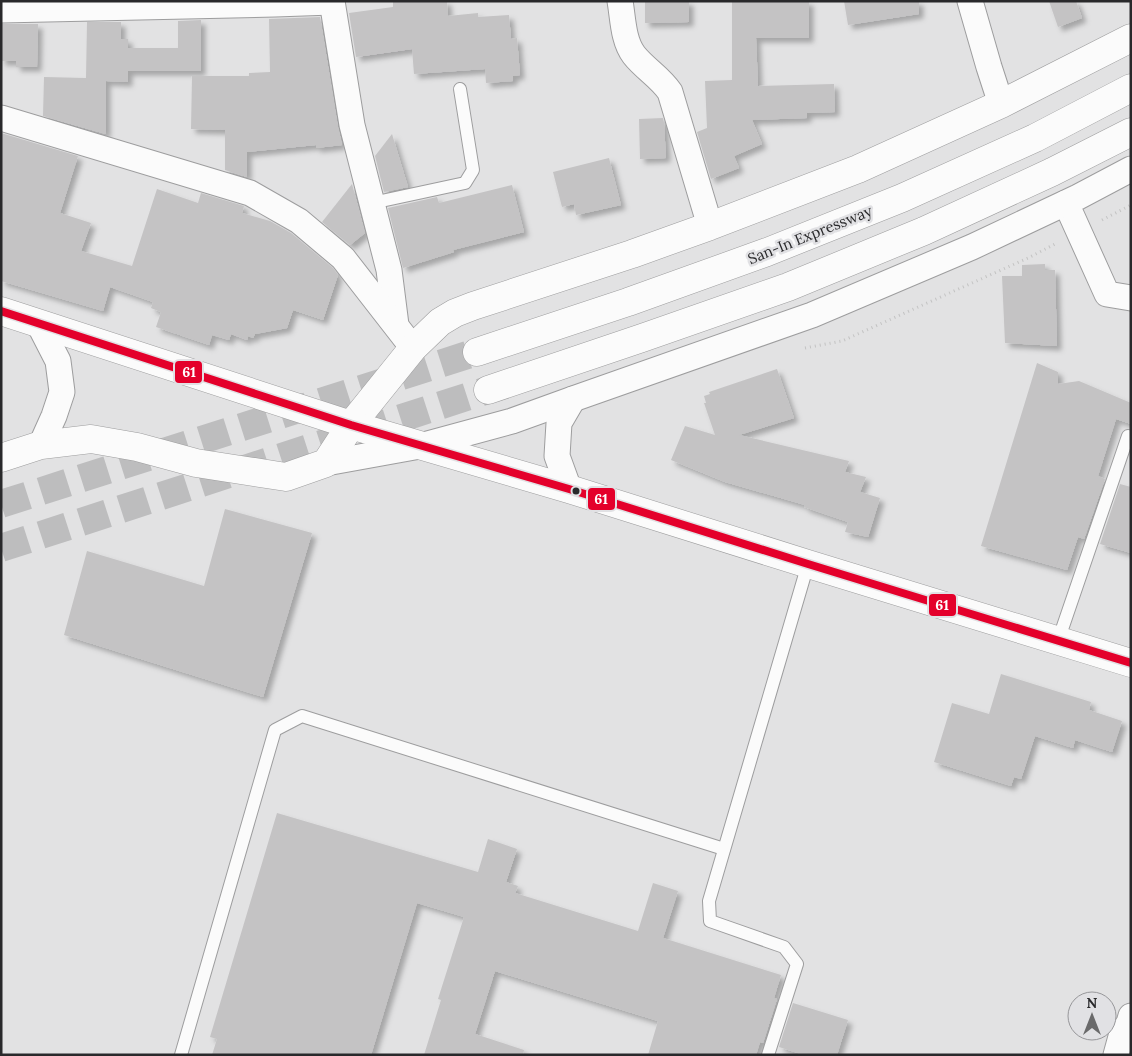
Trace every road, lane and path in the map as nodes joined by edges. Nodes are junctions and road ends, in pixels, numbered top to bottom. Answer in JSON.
{"nodes":[{"id":1,"x":620,"y":1,"type":"edge"},
{"id":2,"x":970,"y":1,"type":"edge"},
{"id":3,"x":332,"y":2,"type":"edge"},
{"id":4,"x":145,"y":4,"type":"edge"},
{"id":5,"x":1,"y":10,"type":"edge"},
{"id":6,"x":1131,"y":38,"type":"edge"},
{"id":7,"x":1131,"y":88,"type":"edge"},
{"id":8,"x":460,"y":89,"type":"dead end"},
{"id":9,"x":1001,"y":104,"type":"junction"},
{"id":10,"x":1,"y":118,"type":"edge"},
{"id":11,"x":1131,"y":132,"type":"edge"},
{"id":12,"x":1131,"y":169,"type":"edge"},
{"id":13,"x":1066,"y":203,"type":"junction"},
{"id":14,"x":372,"y":204,"type":"junction"},
{"id":15,"x":710,"y":226,"type":"junction"},
{"id":16,"x":1131,"y":298,"type":"edge"},
{"id":17,"x":1,"y":311,"type":"edge"},
{"id":18,"x":39,"y":324,"type":"junction"},
{"id":19,"x":396,"y":325,"type":"junction"},
{"id":20,"x":413,"y":348,"type":"junction"},
{"id":21,"x":477,"y":352,"type":"tunnel mouth"},
{"id":22,"x":488,"y":390,"type":"tunnel mouth"},
{"id":23,"x":573,"y":398,"type":"junction"},
{"id":24,"x":351,"y":425,"type":"junction"},
{"id":25,"x":1128,"y":436,"type":"dead end"},
{"id":26,"x":40,"y":445,"type":"junction"},
{"id":27,"x":420,"y":446,"type":"junction"},
{"id":28,"x":1,"y":458,"type":"edge"},
{"id":29,"x":326,"y":462,"type":"junction"},
{"id":30,"x":569,"y":489,"type":"junction"},
{"id":31,"x":808,"y":564,"type":"junction"},
{"id":32,"x":1058,"y":641,"type":"junction"},
{"id":33,"x":1131,"y":663,"type":"edge"},
{"id":34,"x":724,"y":849,"type":"junction"},
{"id":35,"x":1131,"y":1016,"type":"edge"},
{"id":36,"x":181,"y":1055,"type":"edge"},
{"id":37,"x":768,"y":1055,"type":"edge"},
{"id":38,"x":1116,"y":1055,"type":"edge"}],
"edges":[{"from":1,"to":15,"type":"street"},
{"from":2,"to":9,"type":"street"},
{"from":3,"to":4,"type":"street"},
{"from":3,"to":14,"type":"street"},
{"from":4,"to":5,"type":"street"},
{"from":6,"to":9,"type":"main road"},
{"from":7,"to":21,"type":"main road","name":"San-In Expressway"},
{"from":8,"to":14,"type":"lane"},
{"from":9,"to":15,"type":"main road"},
{"from":10,"to":19,"type":"street"},
{"from":11,"to":22,"type":"main road"},
{"from":12,"to":13,"type":"street"},
{"from":13,"to":16,"type":"street"},
{"from":13,"to":23,"type":"street"},
{"from":14,"to":19,"type":"street"},
{"from":15,"to":20,"type":"main road"},
{"from":17,"to":18,"type":"main road"},
{"from":18,"to":24,"type":"main road"},
{"from":18,"to":26,"type":"street"},
{"from":19,"to":20,"type":"street"},
{"from":20,"to":24,"type":"main road"},
{"from":23,"to":27,"type":"street"},
{"from":23,"to":30,"type":"street"},
{"from":24,"to":27,"type":"main road"},
{"from":24,"to":29,"type":"main road"},
{"from":25,"to":32,"type":"lane"},
{"from":26,"to":28,"type":"main road"},
{"from":26,"to":29,"type":"main road"},
{"from":27,"to":29,"type":"street"},
{"from":27,"to":30,"type":"main road"},
{"from":30,"to":31,"type":"main road"},
{"from":31,"to":32,"type":"main road"},
{"from":31,"to":34,"type":"lane"},
{"from":32,"to":33,"type":"main road"},
{"from":34,"to":36,"type":"lane"},
{"from":34,"to":37,"type":"lane"},
{"from":35,"to":38,"type":"street"}]}
